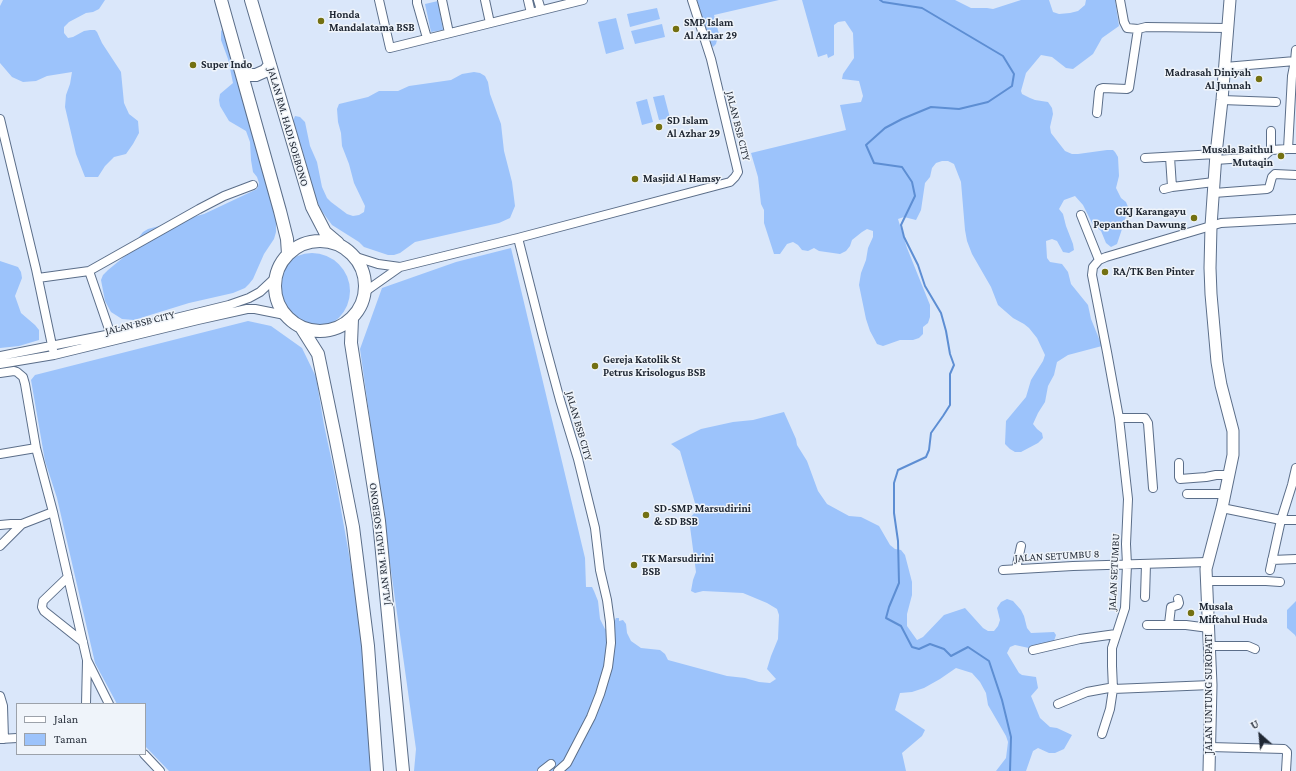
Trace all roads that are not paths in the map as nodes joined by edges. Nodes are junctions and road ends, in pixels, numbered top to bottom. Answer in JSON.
{"nodes":[{"id":1,"x":221,"y":0,"type":"edge"},
{"id":2,"x":251,"y":0,"type":"edge"},
{"id":3,"x":378,"y":0,"type":"edge"},
{"id":4,"x":417,"y":0,"type":"edge"},
{"id":5,"x":442,"y":0,"type":"edge"},
{"id":6,"x":485,"y":0,"type":"edge"},
{"id":7,"x":528,"y":0,"type":"edge"},
{"id":8,"x":538,"y":0,"type":"edge"},
{"id":9,"x":583,"y":0,"type":"edge"},
{"id":10,"x":692,"y":0,"type":"edge"},
{"id":11,"x":1120,"y":0,"type":"edge"},
{"id":12,"x":1230,"y":0,"type":"edge"},
{"id":13,"x":541,"y":10,"type":"junction"},
{"id":14,"x":531,"y":13,"type":"junction"},
{"id":15,"x":490,"y":23,"type":"junction"},
{"id":16,"x":1227,"y":28,"type":"junction"},
{"id":17,"x":1138,"y":30,"type":"junction"},
{"id":18,"x":449,"y":33,"type":"junction"},
{"id":19,"x":427,"y":38,"type":"junction"},
{"id":20,"x":1296,"y":50,"type":"edge"},
{"id":21,"x":1295,"y":61,"type":"edge"},
{"id":22,"x":270,"y":65,"type":"junction"},
{"id":23,"x":1225,"y":67,"type":"junction"},
{"id":24,"x":242,"y":76,"type":"junction"},
{"id":25,"x":1222,"y":100,"type":"junction"},
{"id":26,"x":1276,"y":102,"type":"dead end"},
{"id":27,"x":1098,"y":113,"type":"dead end"},
{"id":28,"x":0,"y":119,"type":"edge"},
{"id":29,"x":1271,"y":131,"type":"dead end"},
{"id":30,"x":1292,"y":149,"type":"edge"},
{"id":31,"x":1271,"y":150,"type":"junction"},
{"id":32,"x":1170,"y":157,"type":"junction"},
{"id":33,"x":1215,"y":157,"type":"junction"},
{"id":34,"x":1145,"y":158,"type":"dead end"},
{"id":35,"x":1296,"y":175,"type":"edge"},
{"id":36,"x":253,"y":185,"type":"dead end"},
{"id":37,"x":1214,"y":188,"type":"junction"},
{"id":38,"x":1081,"y":215,"type":"dead end"},
{"id":39,"x":1296,"y":219,"type":"edge"},
{"id":40,"x":1211,"y":226,"type":"junction"},
{"id":41,"x":518,"y":238,"type":"junction"},
{"id":42,"x":340,"y":245,"type":"junction"},
{"id":43,"x":288,"y":254,"type":"junction"},
{"id":44,"x":354,"y":256,"type":"junction"},
{"id":45,"x":1099,"y":260,"type":"junction"},
{"id":46,"x":400,"y":267,"type":"junction"},
{"id":47,"x":89,"y":271,"type":"junction"},
{"id":48,"x":38,"y":278,"type":"junction"},
{"id":49,"x":275,"y":278,"type":"junction"},
{"id":50,"x":366,"y":292,"type":"junction"},
{"id":51,"x":285,"y":315,"type":"junction"},
{"id":52,"x":352,"y":319,"type":"junction"},
{"id":53,"x":301,"y":327,"type":"junction"},
{"id":54,"x":112,"y":338,"type":"junction"},
{"id":55,"x":53,"y":351,"type":"junction"},
{"id":56,"x":0,"y":356,"type":"edge"},
{"id":57,"x":0,"y":364,"type":"edge"},
{"id":58,"x":0,"y":373,"type":"edge"},
{"id":59,"x":1119,"y":418,"type":"junction"},
{"id":60,"x":36,"y":448,"type":"junction"},
{"id":61,"x":0,"y":454,"type":"edge"},
{"id":62,"x":1179,"y":464,"type":"dead end"},
{"id":63,"x":1296,"y":468,"type":"edge"},
{"id":64,"x":1229,"y":475,"type":"junction"},
{"id":65,"x":1294,"y":485,"type":"edge"},
{"id":66,"x":1153,"y":488,"type":"dead end"},
{"id":67,"x":1187,"y":494,"type":"dead end"},
{"id":68,"x":1225,"y":494,"type":"junction"},
{"id":69,"x":1222,"y":508,"type":"junction"},
{"id":70,"x":53,"y":512,"type":"junction"},
{"id":71,"x":1281,"y":520,"type":"junction"},
{"id":72,"x":1296,"y":520,"type":"edge"},
{"id":73,"x":22,"y":524,"type":"junction"},
{"id":74,"x":0,"y":525,"type":"edge"},
{"id":75,"x":0,"y":546,"type":"edge"},
{"id":76,"x":1021,"y":546,"type":"dead end"},
{"id":77,"x":1296,"y":558,"type":"edge"},
{"id":78,"x":1272,"y":560,"type":"junction"},
{"id":79,"x":1207,"y":562,"type":"junction"},
{"id":80,"x":1146,"y":564,"type":"junction"},
{"id":81,"x":1127,"y":565,"type":"junction"},
{"id":82,"x":1016,"y":569,"type":"junction"},
{"id":83,"x":1003,"y":570,"type":"dead end"},
{"id":84,"x":1270,"y":570,"type":"dead end"},
{"id":85,"x":68,"y":577,"type":"junction"},
{"id":86,"x":1206,"y":581,"type":"junction"},
{"id":87,"x":1280,"y":582,"type":"dead end"},
{"id":88,"x":1145,"y":598,"type":"dead end"},
{"id":89,"x":1178,"y":599,"type":"dead end"},
{"id":90,"x":1169,"y":624,"type":"junction"},
{"id":91,"x":1146,"y":625,"type":"dead end"},
{"id":92,"x":1209,"y":628,"type":"junction"},
{"id":93,"x":1116,"y":634,"type":"junction"},
{"id":94,"x":83,"y":642,"type":"junction"},
{"id":95,"x":1210,"y":646,"type":"junction"},
{"id":96,"x":1256,"y":649,"type":"dead end"},
{"id":97,"x":1033,"y":650,"type":"dead end"},
{"id":98,"x":87,"y":660,"type":"junction"},
{"id":99,"x":1211,"y":685,"type":"junction"},
{"id":100,"x":1113,"y":689,"type":"junction"},
{"id":101,"x":0,"y":696,"type":"edge"},
{"id":102,"x":86,"y":703,"type":"edge"},
{"id":103,"x":108,"y":703,"type":"edge"},
{"id":104,"x":1058,"y":704,"type":"dead end"},
{"id":105,"x":1102,"y":734,"type":"dead end"},
{"id":106,"x":16,"y":738,"type":"edge"},
{"id":107,"x":2,"y":739,"type":"edge"},
{"id":108,"x":1210,"y":747,"type":"junction"},
{"id":109,"x":145,"y":755,"type":"edge"},
{"id":110,"x":551,"y":764,"type":"dead end"},
{"id":111,"x":160,"y":771,"type":"edge"},
{"id":112,"x":377,"y":771,"type":"edge"},
{"id":113,"x":402,"y":771,"type":"edge"},
{"id":114,"x":542,"y":771,"type":"edge"},
{"id":115,"x":558,"y":771,"type":"edge"},
{"id":116,"x":1209,"y":771,"type":"edge"},
{"id":117,"x":1286,"y":771,"type":"edge"}],
"edges":[{"from":1,"to":24,"type":"main road"},
{"from":2,"to":22,"type":"main road","name":"JALAN RM. HADI SOEBONO"},
{"from":3,"to":19,"type":"street"},
{"from":4,"to":19,"type":"street"},
{"from":5,"to":18,"type":"street"},
{"from":6,"to":15,"type":"street"},
{"from":7,"to":14,"type":"street"},
{"from":8,"to":13,"type":"street"},
{"from":9,"to":13,"type":"street"},
{"from":10,"to":41,"type":"street","name":"JALAN BSB CITY"},
{"from":11,"to":17,"type":"street"},
{"from":12,"to":16,"type":"main road","name":"JALAN UNTUNG SUROPATI"},
{"from":13,"to":14,"type":"street"},
{"from":14,"to":15,"type":"street"},
{"from":15,"to":18,"type":"street"},
{"from":16,"to":17,"type":"street"},
{"from":16,"to":23,"type":"main road","name":"JALAN UNTUNG SUROPATI"},
{"from":17,"to":27,"type":"street"},
{"from":18,"to":19,"type":"street"},
{"from":20,"to":21,"type":"street"},
{"from":21,"to":23,"type":"street"},
{"from":21,"to":30,"type":"street"},
{"from":22,"to":24,"type":"main road"},
{"from":22,"to":42,"type":"main road","name":"JALAN RM. HADI SOEBONO"},
{"from":23,"to":25,"type":"main road","name":"JALAN UNTUNG SUROPATI"},
{"from":24,"to":43,"type":"main road"},
{"from":25,"to":26,"type":"street"},
{"from":25,"to":33,"type":"main road","name":"JALAN UNTUNG SUROPATI"},
{"from":28,"to":48,"type":"street"},
{"from":29,"to":31,"type":"street"},
{"from":30,"to":31,"type":"street"},
{"from":31,"to":33,"type":"street"},
{"from":32,"to":33,"type":"street"},
{"from":32,"to":34,"type":"street"},
{"from":32,"to":37,"type":"street"},
{"from":33,"to":37,"type":"main road","name":"JALAN UNTUNG SUROPATI"},
{"from":35,"to":37,"type":"street"},
{"from":36,"to":47,"type":"street"},
{"from":37,"to":40,"type":"main road","name":"JALAN UNTUNG SUROPATI"},
{"from":38,"to":45,"type":"street"},
{"from":39,"to":40,"type":"street"},
{"from":40,"to":45,"type":"street"},
{"from":40,"to":64,"type":"main road","name":"JALAN UNTUNG SUROPATI"},
{"from":41,"to":46,"type":"street","name":"JALAN BSB CITY"},
{"from":41,"to":115,"type":"street","name":"JALAN BSB CITY"},
{"from":42,"to":43,"type":"main road","name":"JALAN RM. HADI SOEBONO"},
{"from":42,"to":44,"type":"main road","name":"JALAN RM. HADI SOEBONO"},
{"from":43,"to":49,"type":"main road","name":"JALAN RM. HADI SOEBONO"},
{"from":44,"to":46,"type":"street","name":"JALAN BSB CITY"},
{"from":44,"to":50,"type":"main road","name":"JALAN RM. HADI SOEBONO"},
{"from":45,"to":59,"type":"street","name":"JALAN SETUMBU"},
{"from":46,"to":50,"type":"street","name":"JALAN BSB CITY"},
{"from":47,"to":48,"type":"street"},
{"from":47,"to":54,"type":"street"},
{"from":48,"to":55,"type":"street"},
{"from":49,"to":51,"type":"main road"},
{"from":49,"to":54,"type":"street","name":"JALAN BSB CITY"},
{"from":50,"to":52,"type":"main road","name":"JALAN RM. HADI SOEBONO"},
{"from":51,"to":53,"type":"main road"},
{"from":51,"to":54,"type":"street","name":"JALAN BSB CITY"},
{"from":52,"to":53,"type":"main road"},
{"from":52,"to":113,"type":"main road","name":"JALAN RM. HADI SOEBONO"},
{"from":53,"to":112,"type":"main road"},
{"from":54,"to":55,"type":"street","name":"JALAN BSB CITY"},
{"from":55,"to":56,"type":"street","name":"JALAN BSB CITY"},
{"from":55,"to":57,"type":"street","name":"JALAN BSB CITY"},
{"from":58,"to":60,"type":"street"},
{"from":59,"to":66,"type":"street"},
{"from":59,"to":81,"type":"street","name":"JALAN SETUMBU"},
{"from":60,"to":61,"type":"street"},
{"from":60,"to":70,"type":"street"},
{"from":62,"to":64,"type":"street"},
{"from":63,"to":65,"type":"street"},
{"from":64,"to":68,"type":"main road","name":"JALAN UNTUNG SUROPATI"},
{"from":65,"to":71,"type":"street"},
{"from":67,"to":68,"type":"street"},
{"from":68,"to":69,"type":"main road","name":"JALAN UNTUNG SUROPATI"},
{"from":69,"to":71,"type":"street"},
{"from":69,"to":79,"type":"main road","name":"JALAN UNTUNG SUROPATI"},
{"from":70,"to":73,"type":"street"},
{"from":70,"to":85,"type":"street"},
{"from":71,"to":72,"type":"street"},
{"from":71,"to":78,"type":"street"},
{"from":73,"to":74,"type":"street"},
{"from":73,"to":75,"type":"street"},
{"from":76,"to":82,"type":"street"},
{"from":77,"to":78,"type":"street"},
{"from":78,"to":84,"type":"street"},
{"from":79,"to":80,"type":"street","name":"JALAN SETUMBU 8"},
{"from":79,"to":86,"type":"main road","name":"JALAN UNTUNG SUROPATI"},
{"from":80,"to":81,"type":"street","name":"JALAN SETUMBU 8"},
{"from":80,"to":88,"type":"street"},
{"from":81,"to":82,"type":"street","name":"JALAN SETUMBU 8"},
{"from":81,"to":93,"type":"street","name":"JALAN SETUMBU"},
{"from":82,"to":83,"type":"street","name":"JALAN SETUMBU 8"},
{"from":85,"to":94,"type":"street"},
{"from":85,"to":94,"type":"street"},
{"from":86,"to":87,"type":"street"},
{"from":86,"to":92,"type":"main road","name":"JALAN UNTUNG SUROPATI"},
{"from":89,"to":90,"type":"street"},
{"from":90,"to":91,"type":"street"},
{"from":90,"to":92,"type":"street"},
{"from":92,"to":95,"type":"main road","name":"JALAN UNTUNG SUROPATI"},
{"from":93,"to":97,"type":"street"},
{"from":93,"to":100,"type":"street","name":"JALAN SETUMBU"},
{"from":94,"to":98,"type":"street"},
{"from":95,"to":96,"type":"street"},
{"from":95,"to":99,"type":"main road","name":"JALAN UNTUNG SUROPATI"},
{"from":98,"to":102,"type":"street"},
{"from":98,"to":103,"type":"street"},
{"from":99,"to":100,"type":"street"},
{"from":99,"to":108,"type":"main road","name":"JALAN UNTUNG SUROPATI"},
{"from":100,"to":104,"type":"street"},
{"from":100,"to":105,"type":"street","name":"JALAN SETUMBU"},
{"from":101,"to":107,"type":"street"},
{"from":106,"to":107,"type":"street"},
{"from":108,"to":116,"type":"main road","name":"JALAN UNTUNG SUROPATI"},
{"from":108,"to":117,"type":"street"},
{"from":109,"to":111,"type":"street"},
{"from":110,"to":114,"type":"street"}]}
